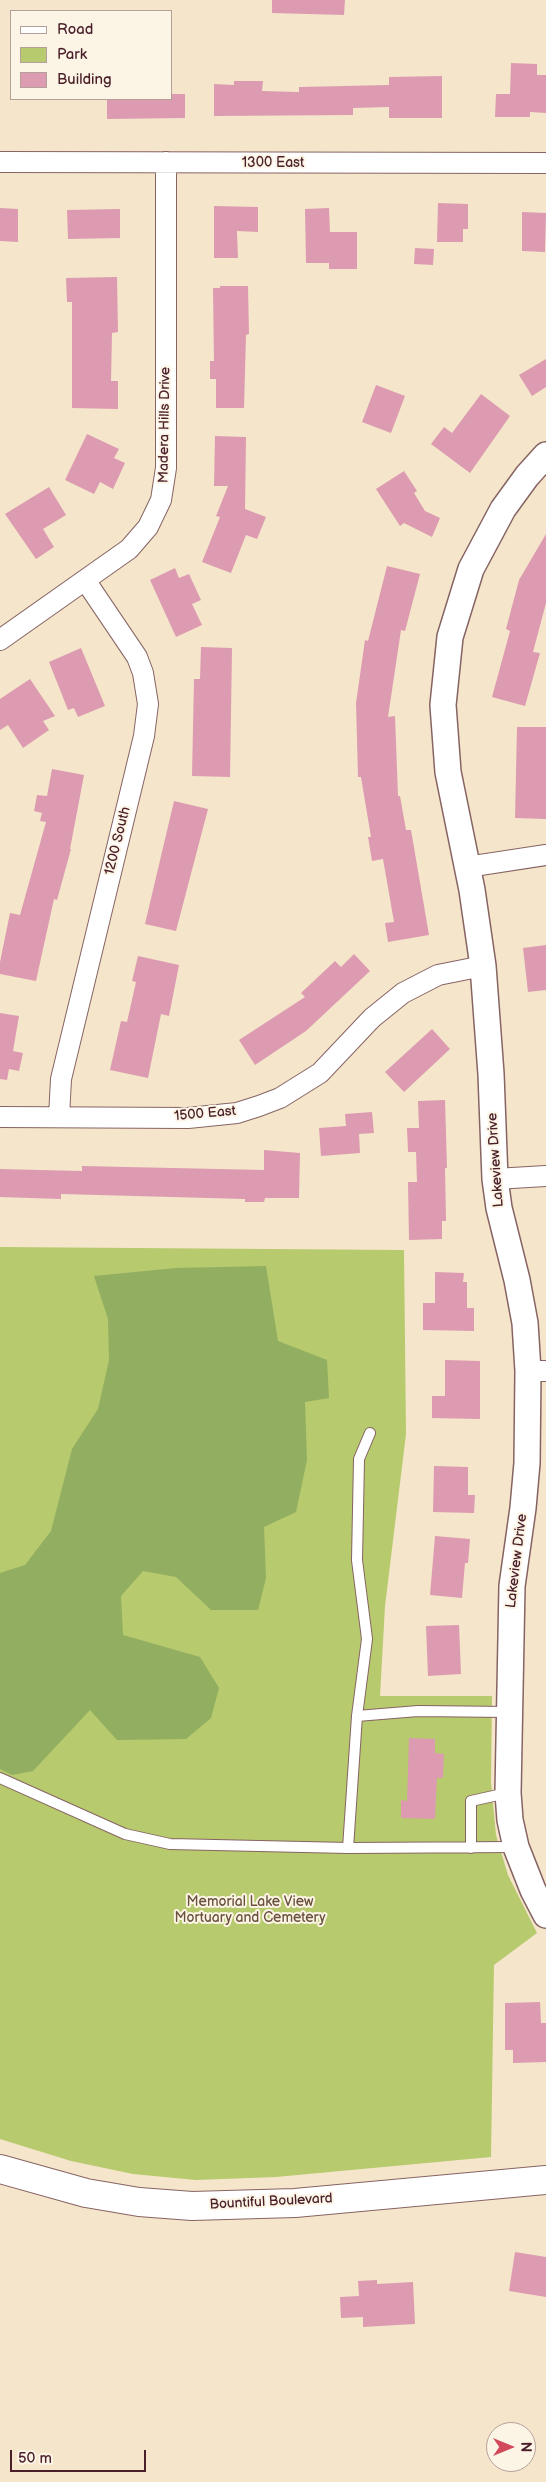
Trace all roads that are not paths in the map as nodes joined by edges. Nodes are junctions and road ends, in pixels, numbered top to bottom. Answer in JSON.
{"nodes":[{"id":1,"x":0,"y":162,"type":"edge"},
{"id":2,"x":166,"y":162,"type":"junction"},
{"id":3,"x":546,"y":164,"type":"edge"},
{"id":4,"x":546,"y":455,"type":"edge"},
{"id":5,"x":85,"y":580,"type":"junction"},
{"id":6,"x":0,"y":640,"type":"edge"},
{"id":7,"x":546,"y":855,"type":"edge"},
{"id":8,"x":467,"y":867,"type":"junction"},
{"id":9,"x":483,"y":966,"type":"junction"},
{"id":10,"x":0,"y":1116,"type":"edge"},
{"id":11,"x":59,"y":1117,"type":"junction"},
{"id":12,"x":546,"y":1176,"type":"edge"},
{"id":13,"x":495,"y":1179,"type":"junction"},
{"id":14,"x":537,"y":1371,"type":"edge"},
{"id":15,"x":370,"y":1433,"type":"dead end"},
{"id":16,"x":508,"y":1712,"type":"junction"},
{"id":17,"x":357,"y":1716,"type":"junction"},
{"id":18,"x":0,"y":1778,"type":"edge"},
{"id":19,"x":508,"y":1793,"type":"junction"},
{"id":20,"x":516,"y":1847,"type":"junction"},
{"id":21,"x":348,"y":1848,"type":"junction"},
{"id":22,"x":472,"y":1848,"type":"junction"},
{"id":23,"x":546,"y":1915,"type":"edge"},
{"id":24,"x":0,"y":2169,"type":"edge"},
{"id":25,"x":546,"y":2180,"type":"edge"}],
"edges":[{"from":1,"to":2,"type":"street","name":"1300 East"},
{"from":2,"to":3,"type":"street","name":"1300 East"},
{"from":2,"to":5,"type":"street","name":"Madera Hills Drive"},
{"from":4,"to":8,"type":"street","name":"Lakeview Drive"},
{"from":5,"to":6,"type":"street","name":"Madera Hills Drive"},
{"from":5,"to":11,"type":"street","name":"1200 South"},
{"from":7,"to":8,"type":"street"},
{"from":8,"to":9,"type":"street","name":"Lakeview Drive"},
{"from":9,"to":11,"type":"street","name":"1500 East"},
{"from":9,"to":13,"type":"street","name":"Lakeview Drive"},
{"from":10,"to":11,"type":"street","name":"1500 East"},
{"from":12,"to":13,"type":"street"},
{"from":13,"to":14,"type":"street","name":"Lakeview Drive"},
{"from":14,"to":16,"type":"street","name":"Lakeview Drive"},
{"from":15,"to":17,"type":"lane"},
{"from":16,"to":17,"type":"lane"},
{"from":16,"to":19,"type":"street","name":"Lakeview Drive"},
{"from":17,"to":21,"type":"lane"},
{"from":18,"to":21,"type":"lane"},
{"from":19,"to":20,"type":"street","name":"Lakeview Drive"},
{"from":19,"to":22,"type":"lane"},
{"from":20,"to":22,"type":"lane"},
{"from":20,"to":23,"type":"street","name":"Lakeview Drive"},
{"from":21,"to":22,"type":"lane"},
{"from":24,"to":25,"type":"main road","name":"Bountiful Boulevard"}]}
